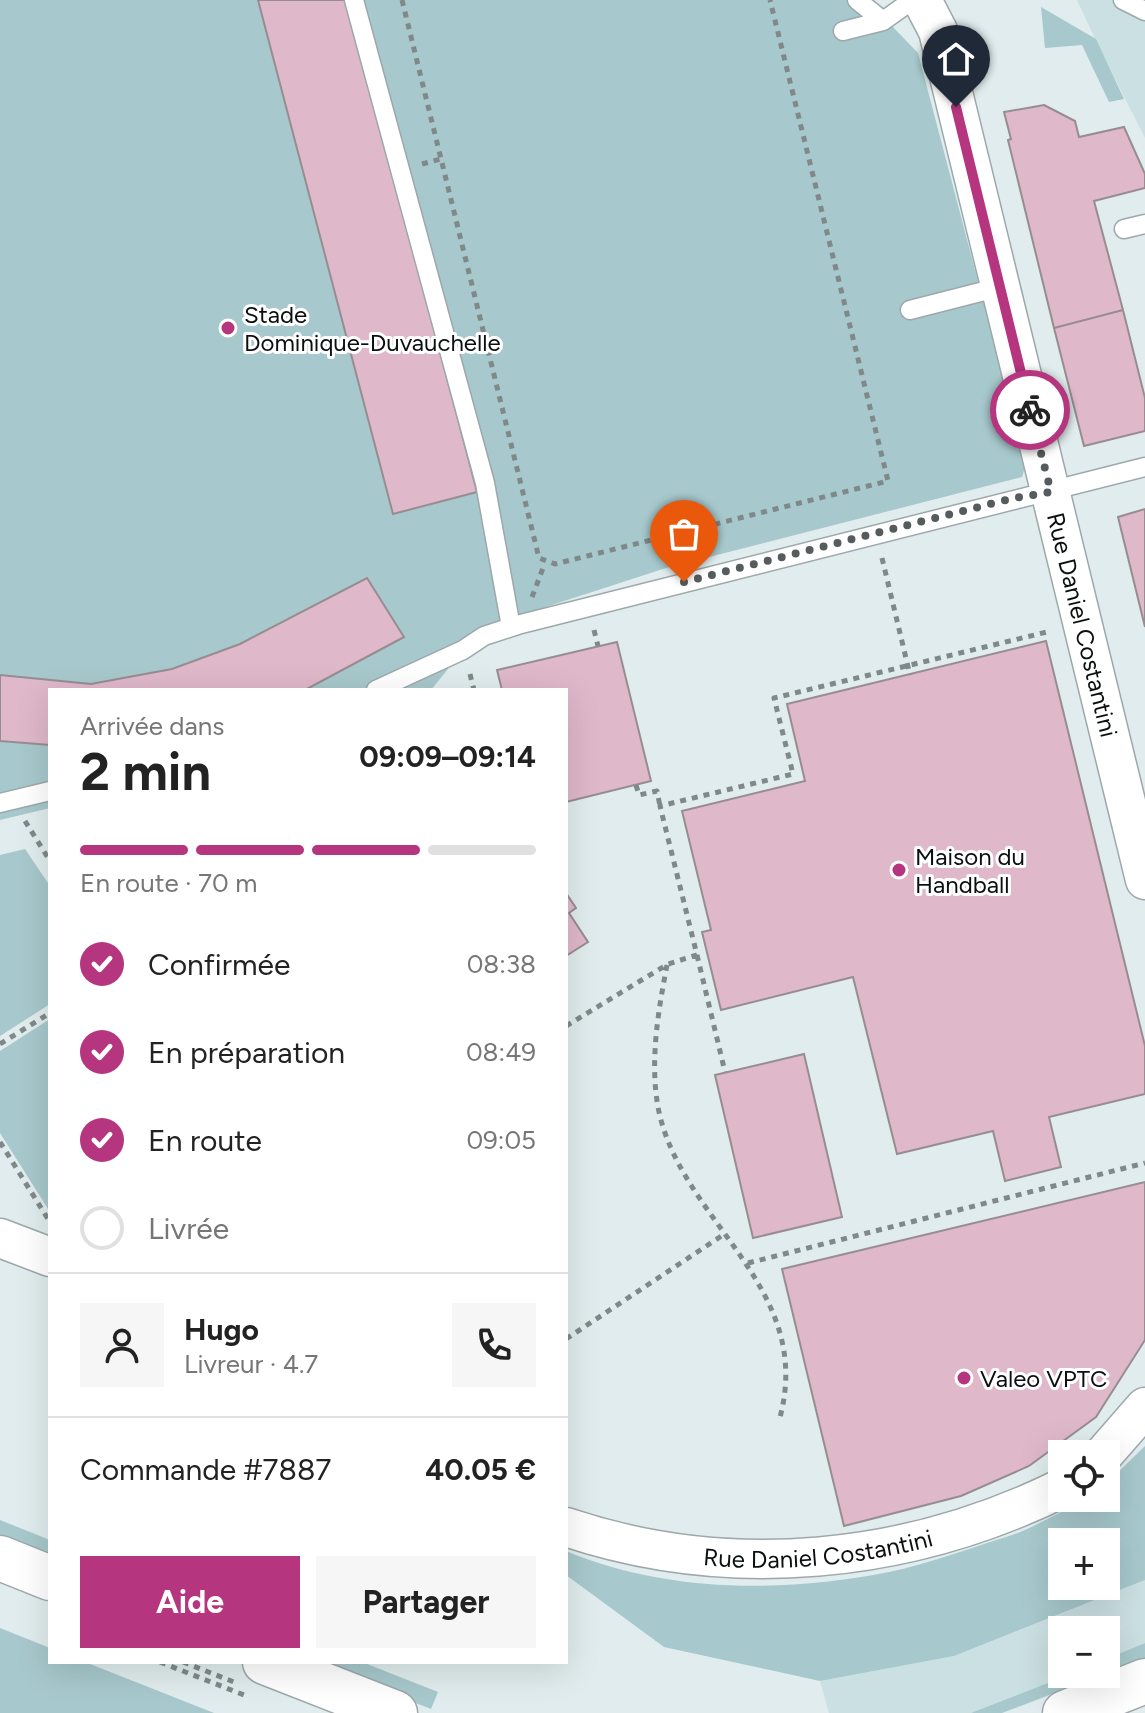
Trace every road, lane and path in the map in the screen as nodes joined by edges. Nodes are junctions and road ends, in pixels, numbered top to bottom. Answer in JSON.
{"nodes":[{"id":1,"x":354,"y":0,"type":"edge"},
{"id":2,"x":402,"y":0,"type":"edge"},
{"id":3,"x":770,"y":0,"type":"edge"},
{"id":4,"x":857,"y":0,"type":"edge"},
{"id":5,"x":1123,"y":0,"type":"edge"},
{"id":6,"x":914,"y":2,"type":"edge"},
{"id":7,"x":1145,"y":11,"type":"edge"},
{"id":8,"x":883,"y":21,"type":"junction"},
{"id":9,"x":843,"y":31,"type":"dead end"},
{"id":10,"x":1145,"y":224,"type":"edge"},
{"id":11,"x":1124,"y":229,"type":"dead end"},
{"id":12,"x":1000,"y":287,"type":"junction"},
{"id":13,"x":910,"y":310,"type":"dead end"},
{"id":14,"x":1145,"y":467,"type":"edge"},
{"id":15,"x":1051,"y":492,"type":"junction"},
{"id":16,"x":876,"y":533,"type":"junction"},
{"id":17,"x":511,"y":627,"type":"junction"},
{"id":18,"x":1052,"y":631,"type":"dead end"},
{"id":19,"x":908,"y":666,"type":"junction"},
{"id":20,"x":910,"y":675,"type":"dead end"},
{"id":21,"x":380,"y":688,"type":"edge"},
{"id":22,"x":636,"y":785,"type":"dead end"},
{"id":23,"x":48,"y":791,"type":"edge"},
{"id":24,"x":6,"y":801,"type":"edge"},
{"id":25,"x":660,"y":806,"type":"junction"},
{"id":26,"x":48,"y":858,"type":"edge"},
{"id":27,"x":1145,"y":880,"type":"edge"},
{"id":28,"x":697,"y":955,"type":"junction"},
{"id":29,"x":668,"y":964,"type":"junction"},
{"id":30,"x":48,"y":1014,"type":"edge"},
{"id":31,"x":568,"y":1025,"type":"edge"},
{"id":32,"x":0,"y":1044,"type":"edge"},
{"id":33,"x":725,"y":1072,"type":"dead end"},
{"id":34,"x":0,"y":1142,"type":"edge"},
{"id":35,"x":1145,"y":1163,"type":"edge"},
{"id":36,"x":48,"y":1218,"type":"edge"},
{"id":37,"x":726,"y":1233,"type":"junction"},
{"id":38,"x":0,"y":1238,"type":"edge"},
{"id":39,"x":48,"y":1256,"type":"edge"},
{"id":40,"x":748,"y":1263,"type":"junction"},
{"id":41,"x":568,"y":1338,"type":"edge"},
{"id":42,"x":1145,"y":1407,"type":"edge"},
{"id":43,"x":779,"y":1421,"type":"dead end"},
{"id":44,"x":1116,"y":1440,"type":"edge"},
{"id":45,"x":1048,"y":1495,"type":"edge"},
{"id":46,"x":568,"y":1527,"type":"edge"},
{"id":47,"x":0,"y":1558,"type":"edge"},
{"id":48,"x":48,"y":1577,"type":"edge"},
{"id":49,"x":171,"y":1664,"type":"edge"},
{"id":50,"x":256,"y":1679,"type":"edge"},
{"id":51,"x":1145,"y":1681,"type":"edge"},
{"id":52,"x":395,"y":1713,"type":"edge"},
{"id":53,"x":1065,"y":1713,"type":"edge"}],
"edges":[{"from":1,"to":17,"type":"lane"},
{"from":2,"to":3,"type":"path"},
{"from":4,"to":8,"type":"lane"},
{"from":5,"to":7,"type":"lane"},
{"from":6,"to":8,"type":"lane"},
{"from":6,"to":12,"type":"street","name":"Rue Daniel Costantini"},
{"from":8,"to":9,"type":"lane"},
{"from":10,"to":11,"type":"lane"},
{"from":12,"to":13,"type":"lane"},
{"from":12,"to":15,"type":"street","name":"Rue Daniel Costantini"},
{"from":14,"to":15,"type":"lane"},
{"from":15,"to":16,"type":"lane"},
{"from":15,"to":27,"type":"street","name":"Rue Daniel Costantini"},
{"from":16,"to":17,"type":"lane"},
{"from":16,"to":19,"type":"path"},
{"from":17,"to":21,"type":"lane"},
{"from":18,"to":19,"type":"path"},
{"from":19,"to":20,"type":"path"},
{"from":19,"to":25,"type":"path"},
{"from":22,"to":25,"type":"path"},
{"from":23,"to":24,"type":"lane"},
{"from":24,"to":26,"type":"path"},
{"from":25,"to":28,"type":"path"},
{"from":28,"to":29,"type":"path"},
{"from":28,"to":33,"type":"path"},
{"from":29,"to":31,"type":"path"},
{"from":29,"to":37,"type":"path"},
{"from":30,"to":32,"type":"path"},
{"from":34,"to":36,"type":"path"},
{"from":35,"to":40,"type":"path"},
{"from":37,"to":40,"type":"path"},
{"from":37,"to":41,"type":"path"},
{"from":38,"to":39,"type":"street"},
{"from":40,"to":43,"type":"path"},
{"from":42,"to":44,"type":"street"},
{"from":45,"to":46,"type":"street","name":"Rue Daniel Costantini"},
{"from":47,"to":48,"type":"main road"},
{"from":49,"to":50,"type":"path"},
{"from":50,"to":52,"type":"main road"},
{"from":51,"to":53,"type":"main road"}]}
